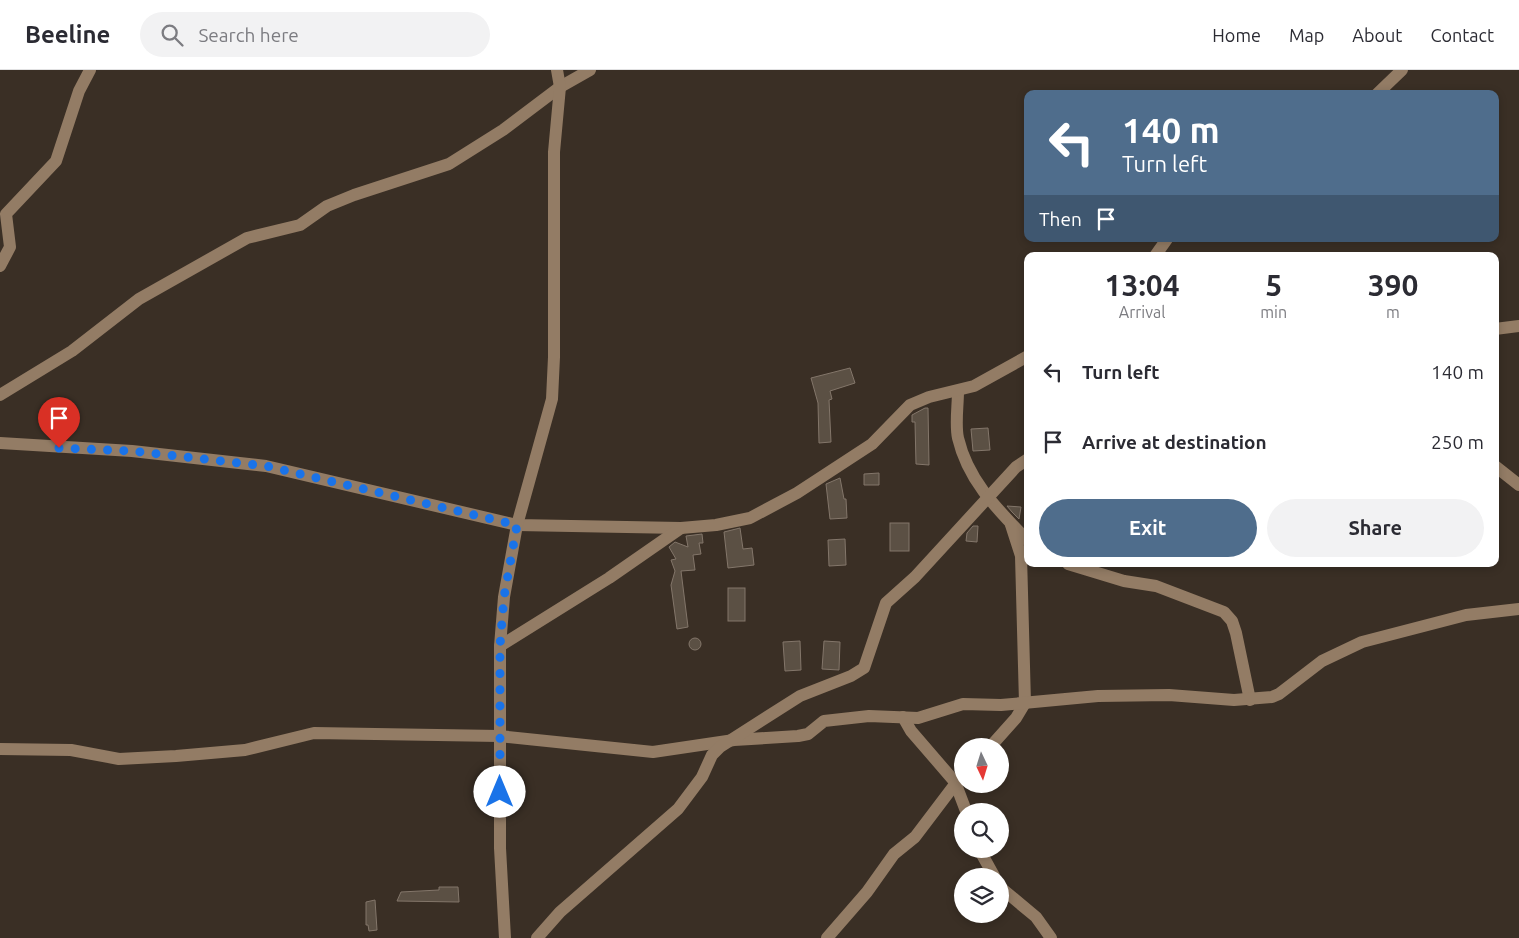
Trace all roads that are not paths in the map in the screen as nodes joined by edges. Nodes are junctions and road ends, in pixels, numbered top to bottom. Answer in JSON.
{"nodes":[{"id":1,"x":90,"y":70,"type":"edge"},
{"id":2,"x":557,"y":70,"type":"edge"},
{"id":3,"x":590,"y":70,"type":"edge"},
{"id":4,"x":1402,"y":70,"type":"edge"},
{"id":5,"x":560,"y":87,"type":"junction"},
{"id":6,"x":1381,"y":90,"type":"edge"},
{"id":7,"x":1165,"y":242,"type":"edge"},
{"id":8,"x":1157,"y":252,"type":"edge"},
{"id":9,"x":0,"y":266,"type":"edge"},
{"id":10,"x":1519,"y":326,"type":"edge"},
{"id":11,"x":1499,"y":328,"type":"edge"},
{"id":12,"x":1024,"y":358,"type":"edge"},
{"id":13,"x":958,"y":392,"type":"junction"},
{"id":14,"x":0,"y":395,"type":"edge"},
{"id":15,"x":0,"y":443,"type":"edge"},
{"id":16,"x":1024,"y":462,"type":"edge"},
{"id":17,"x":1499,"y":469,"type":"edge"},
{"id":18,"x":1519,"y":485,"type":"edge"},
{"id":19,"x":986,"y":498,"type":"junction"},
{"id":20,"x":517,"y":525,"type":"junction"},
{"id":21,"x":1011,"y":525,"type":"junction"},
{"id":22,"x":681,"y":528,"type":"junction"},
{"id":23,"x":1024,"y":537,"type":"edge"},
{"id":24,"x":1078,"y":567,"type":"edge"},
{"id":25,"x":1519,"y":609,"type":"edge"},
{"id":26,"x":500,"y":646,"type":"junction"},
{"id":27,"x":1250,"y":700,"type":"junction"},
{"id":28,"x":1025,"y":703,"type":"junction"},
{"id":29,"x":903,"y":717,"type":"junction"},
{"id":30,"x":500,"y":736,"type":"junction"},
{"id":31,"x":998,"y":738,"type":"edge"},
{"id":32,"x":734,"y":740,"type":"junction"},
{"id":33,"x":0,"y":749,"type":"edge"},
{"id":34,"x":954,"y":773,"type":"edge"},
{"id":35,"x":954,"y":786,"type":"edge"},
{"id":36,"x":1009,"y":894,"type":"edge"},
{"id":37,"x":505,"y":938,"type":"edge"},
{"id":38,"x":537,"y":938,"type":"edge"},
{"id":39,"x":827,"y":938,"type":"edge"},
{"id":40,"x":1052,"y":938,"type":"edge"}],
"edges":[{"from":1,"to":9,"type":"street"},
{"from":2,"to":5,"type":"street"},
{"from":3,"to":5,"type":"street"},
{"from":4,"to":6,"type":"street"},
{"from":5,"to":14,"type":"street"},
{"from":5,"to":20,"type":"street"},
{"from":7,"to":8,"type":"street"},
{"from":10,"to":11,"type":"street"},
{"from":12,"to":13,"type":"street"},
{"from":13,"to":19,"type":"street"},
{"from":13,"to":22,"type":"street"},
{"from":15,"to":20,"type":"street"},
{"from":16,"to":19,"type":"street"},
{"from":17,"to":18,"type":"street"},
{"from":19,"to":21,"type":"street"},
{"from":19,"to":32,"type":"street"},
{"from":20,"to":22,"type":"street"},
{"from":20,"to":26,"type":"street"},
{"from":21,"to":23,"type":"street"},
{"from":21,"to":28,"type":"street"},
{"from":22,"to":26,"type":"street"},
{"from":24,"to":27,"type":"street"},
{"from":25,"to":27,"type":"street"},
{"from":26,"to":30,"type":"street"},
{"from":27,"to":28,"type":"street"},
{"from":28,"to":29,"type":"street"},
{"from":28,"to":31,"type":"street"},
{"from":29,"to":32,"type":"street"},
{"from":29,"to":34,"type":"street"},
{"from":30,"to":32,"type":"street"},
{"from":30,"to":33,"type":"street"},
{"from":30,"to":37,"type":"street"},
{"from":32,"to":38,"type":"street"},
{"from":35,"to":39,"type":"street"},
{"from":36,"to":40,"type":"street"}]}
